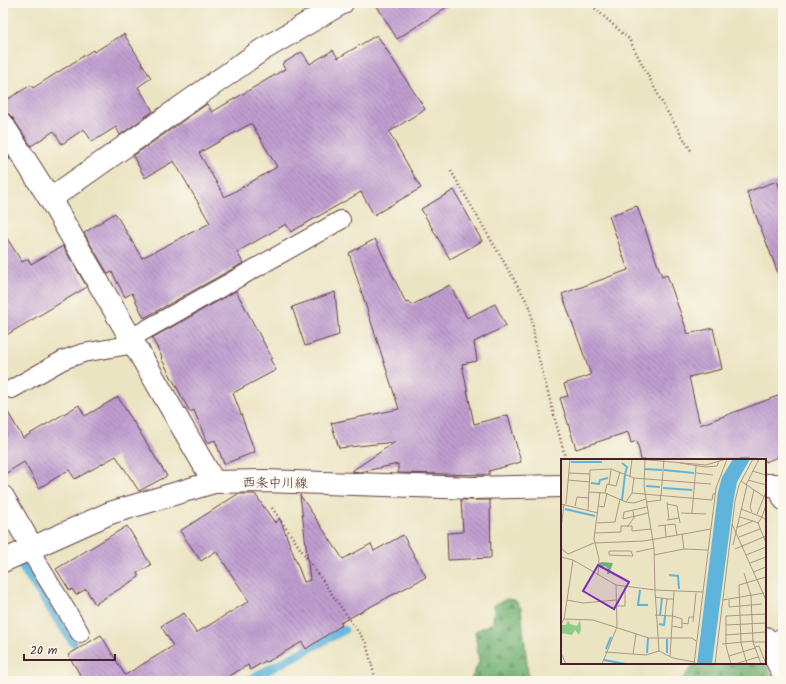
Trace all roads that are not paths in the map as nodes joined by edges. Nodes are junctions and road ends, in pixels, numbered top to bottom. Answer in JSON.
{"nodes":[{"id":1,"x":342,"y":3,"type":"edge"},
{"id":2,"x":3,"y":125,"type":"edge"},
{"id":3,"x":50,"y":199,"type":"junction"},
{"id":4,"x":341,"y":220,"type":"dead end"},
{"id":5,"x":133,"y":341,"type":"junction"},
{"id":6,"x":12,"y":389,"type":"dead end"},
{"id":7,"x":214,"y":482,"type":"junction"},
{"id":8,"x":561,"y":486,"type":"edge"},
{"id":9,"x":3,"y":497,"type":"edge"},
{"id":10,"x":31,"y":548,"type":"junction"},
{"id":11,"x":3,"y":561,"type":"edge"},
{"id":12,"x":80,"y":633,"type":"dead end"},
{"id":13,"x":772,"y":640,"type":"edge"},
{"id":14,"x":783,"y":673,"type":"edge"}],
"edges":[{"from":1,"to":3,"type":"street"},
{"from":2,"to":3,"type":"street"},
{"from":3,"to":5,"type":"street"},
{"from":4,"to":5,"type":"lane"},
{"from":5,"to":6,"type":"lane"},
{"from":5,"to":7,"type":"street"},
{"from":7,"to":8,"type":"street","name":"西条中川線"},
{"from":7,"to":10,"type":"street","name":"西条中川線"},
{"from":9,"to":10,"type":"street"},
{"from":10,"to":11,"type":"street","name":"西条中川線"},
{"from":10,"to":12,"type":"lane"},
{"from":13,"to":14,"type":"street"}]}
